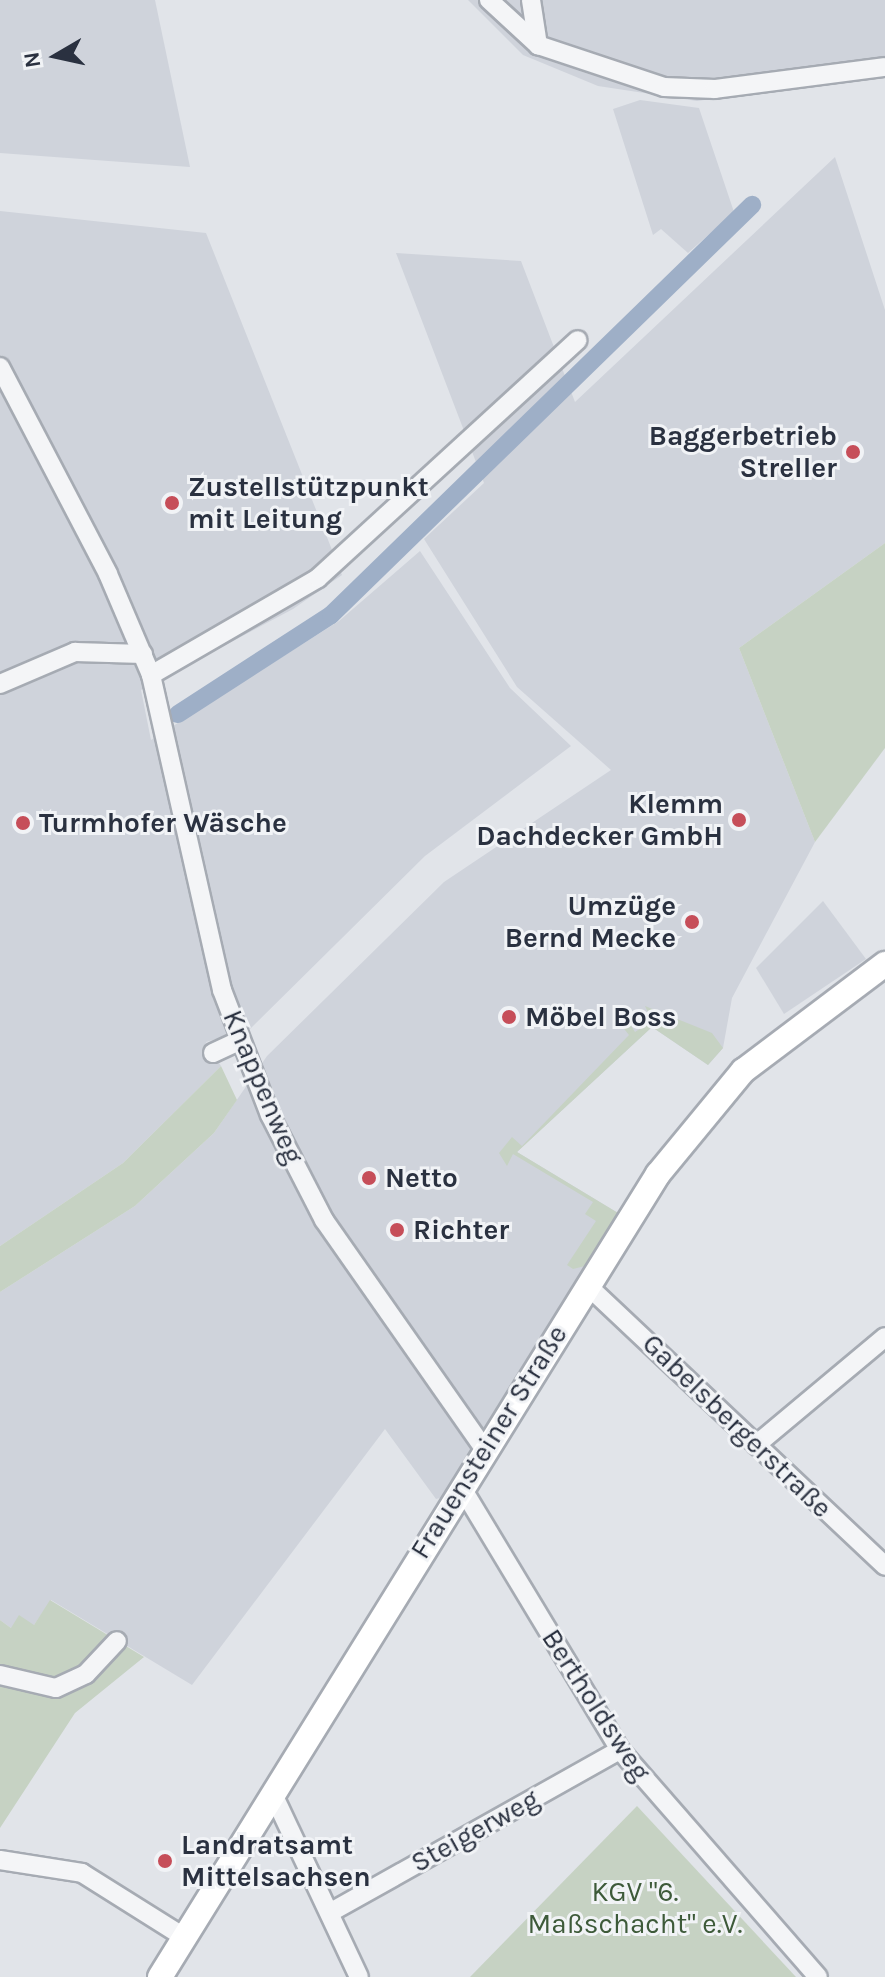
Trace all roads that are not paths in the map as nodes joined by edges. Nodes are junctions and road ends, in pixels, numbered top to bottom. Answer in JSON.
{"nodes":[{"id":1,"x":489,"y":0,"type":"edge"},
{"id":2,"x":531,"y":0,"type":"edge"},
{"id":3,"x":538,"y":45,"type":"junction"},
{"id":4,"x":885,"y":67,"type":"edge"},
{"id":5,"x":578,"y":340,"type":"dead end"},
{"id":6,"x":0,"y":367,"type":"edge"},
{"id":7,"x":143,"y":654,"type":"junction"},
{"id":8,"x":151,"y":675,"type":"junction"},
{"id":9,"x":0,"y":684,"type":"edge"},
{"id":10,"x":885,"y":964,"type":"edge"},
{"id":11,"x":239,"y":1041,"type":"junction"},
{"id":12,"x":213,"y":1053,"type":"dead end"},
{"id":13,"x":588,"y":1286,"type":"junction"},
{"id":14,"x":885,"y":1337,"type":"edge"},
{"id":15,"x":756,"y":1445,"type":"junction"},
{"id":16,"x":486,"y":1451,"type":"junction"},
{"id":17,"x":462,"y":1488,"type":"junction"},
{"id":18,"x":885,"y":1566,"type":"edge"},
{"id":19,"x":117,"y":1641,"type":"dead end"},
{"id":20,"x":0,"y":1675,"type":"edge"},
{"id":21,"x":620,"y":1750,"type":"junction"},
{"id":22,"x":272,"y":1792,"type":"junction"},
{"id":23,"x":0,"y":1860,"type":"edge"},
{"id":24,"x":331,"y":1912,"type":"junction"},
{"id":25,"x":184,"y":1937,"type":"junction"},
{"id":26,"x":160,"y":1977,"type":"edge"},
{"id":27,"x":359,"y":1977,"type":"edge"},
{"id":28,"x":818,"y":1977,"type":"edge"}],
"edges":[{"from":1,"to":3,"type":"street"},
{"from":2,"to":3,"type":"street"},
{"from":3,"to":4,"type":"street"},
{"from":5,"to":8,"type":"street"},
{"from":6,"to":7,"type":"street","name":"Knappenweg"},
{"from":7,"to":8,"type":"street","name":"Knappenweg"},
{"from":7,"to":9,"type":"street"},
{"from":8,"to":11,"type":"street","name":"Knappenweg"},
{"from":10,"to":13,"type":"main road","name":"Frauensteiner Straße"},
{"from":11,"to":12,"type":"street"},
{"from":11,"to":16,"type":"street","name":"Knappenweg"},
{"from":13,"to":15,"type":"street","name":"Gabelsbergerstraße"},
{"from":13,"to":16,"type":"main road","name":"Frauensteiner Straße"},
{"from":14,"to":15,"type":"street"},
{"from":15,"to":18,"type":"street","name":"Gabelsbergerstraße"},
{"from":16,"to":17,"type":"main road","name":"Frauensteiner Straße"},
{"from":17,"to":21,"type":"street","name":"Bertholdsweg"},
{"from":17,"to":22,"type":"main road","name":"Frauensteiner Straße"},
{"from":19,"to":20,"type":"street"},
{"from":21,"to":24,"type":"street","name":"Steigerweg"},
{"from":21,"to":28,"type":"street","name":"Bertholdsweg"},
{"from":22,"to":24,"type":"street"},
{"from":22,"to":25,"type":"main road","name":"Frauensteiner Straße"},
{"from":23,"to":25,"type":"street"},
{"from":24,"to":27,"type":"street"},
{"from":25,"to":26,"type":"main road","name":"Frauensteiner Straße"}]}
